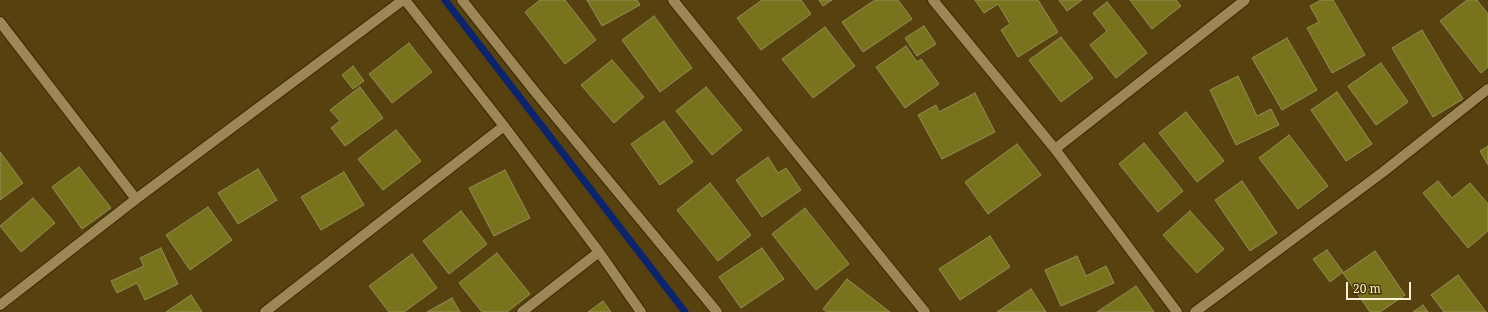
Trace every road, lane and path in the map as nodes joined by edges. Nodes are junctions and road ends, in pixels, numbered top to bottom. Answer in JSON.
{"nodes":[{"id":1,"x":404,"y":0,"type":"edge"},
{"id":2,"x":462,"y":0,"type":"edge"},
{"id":3,"x":673,"y":0,"type":"edge"},
{"id":4,"x":934,"y":0,"type":"edge"},
{"id":5,"x":1245,"y":0,"type":"edge"},
{"id":6,"x":0,"y":22,"type":"edge"},
{"id":7,"x":1488,"y":89,"type":"edge"},
{"id":8,"x":504,"y":126,"type":"junction"},
{"id":9,"x":1054,"y":149,"type":"junction"},
{"id":10,"x":136,"y":199,"type":"junction"},
{"id":11,"x":599,"y":252,"type":"junction"},
{"id":12,"x":0,"y":305,"type":"edge"},
{"id":13,"x":265,"y":312,"type":"edge"},
{"id":14,"x":522,"y":312,"type":"edge"},
{"id":15,"x":641,"y":312,"type":"edge"},
{"id":16,"x":717,"y":312,"type":"edge"},
{"id":17,"x":925,"y":312,"type":"edge"},
{"id":18,"x":1177,"y":312,"type":"edge"},
{"id":19,"x":1195,"y":312,"type":"edge"}],
"edges":[{"from":1,"to":8,"type":"street"},
{"from":1,"to":10,"type":"street"},
{"from":2,"to":16,"type":"street"},
{"from":3,"to":17,"type":"street"},
{"from":4,"to":9,"type":"street"},
{"from":5,"to":9,"type":"street"},
{"from":6,"to":10,"type":"street"},
{"from":7,"to":19,"type":"street"},
{"from":8,"to":11,"type":"street"},
{"from":8,"to":13,"type":"street"},
{"from":9,"to":18,"type":"street"},
{"from":10,"to":12,"type":"street"},
{"from":11,"to":14,"type":"street"},
{"from":11,"to":15,"type":"street"}]}
